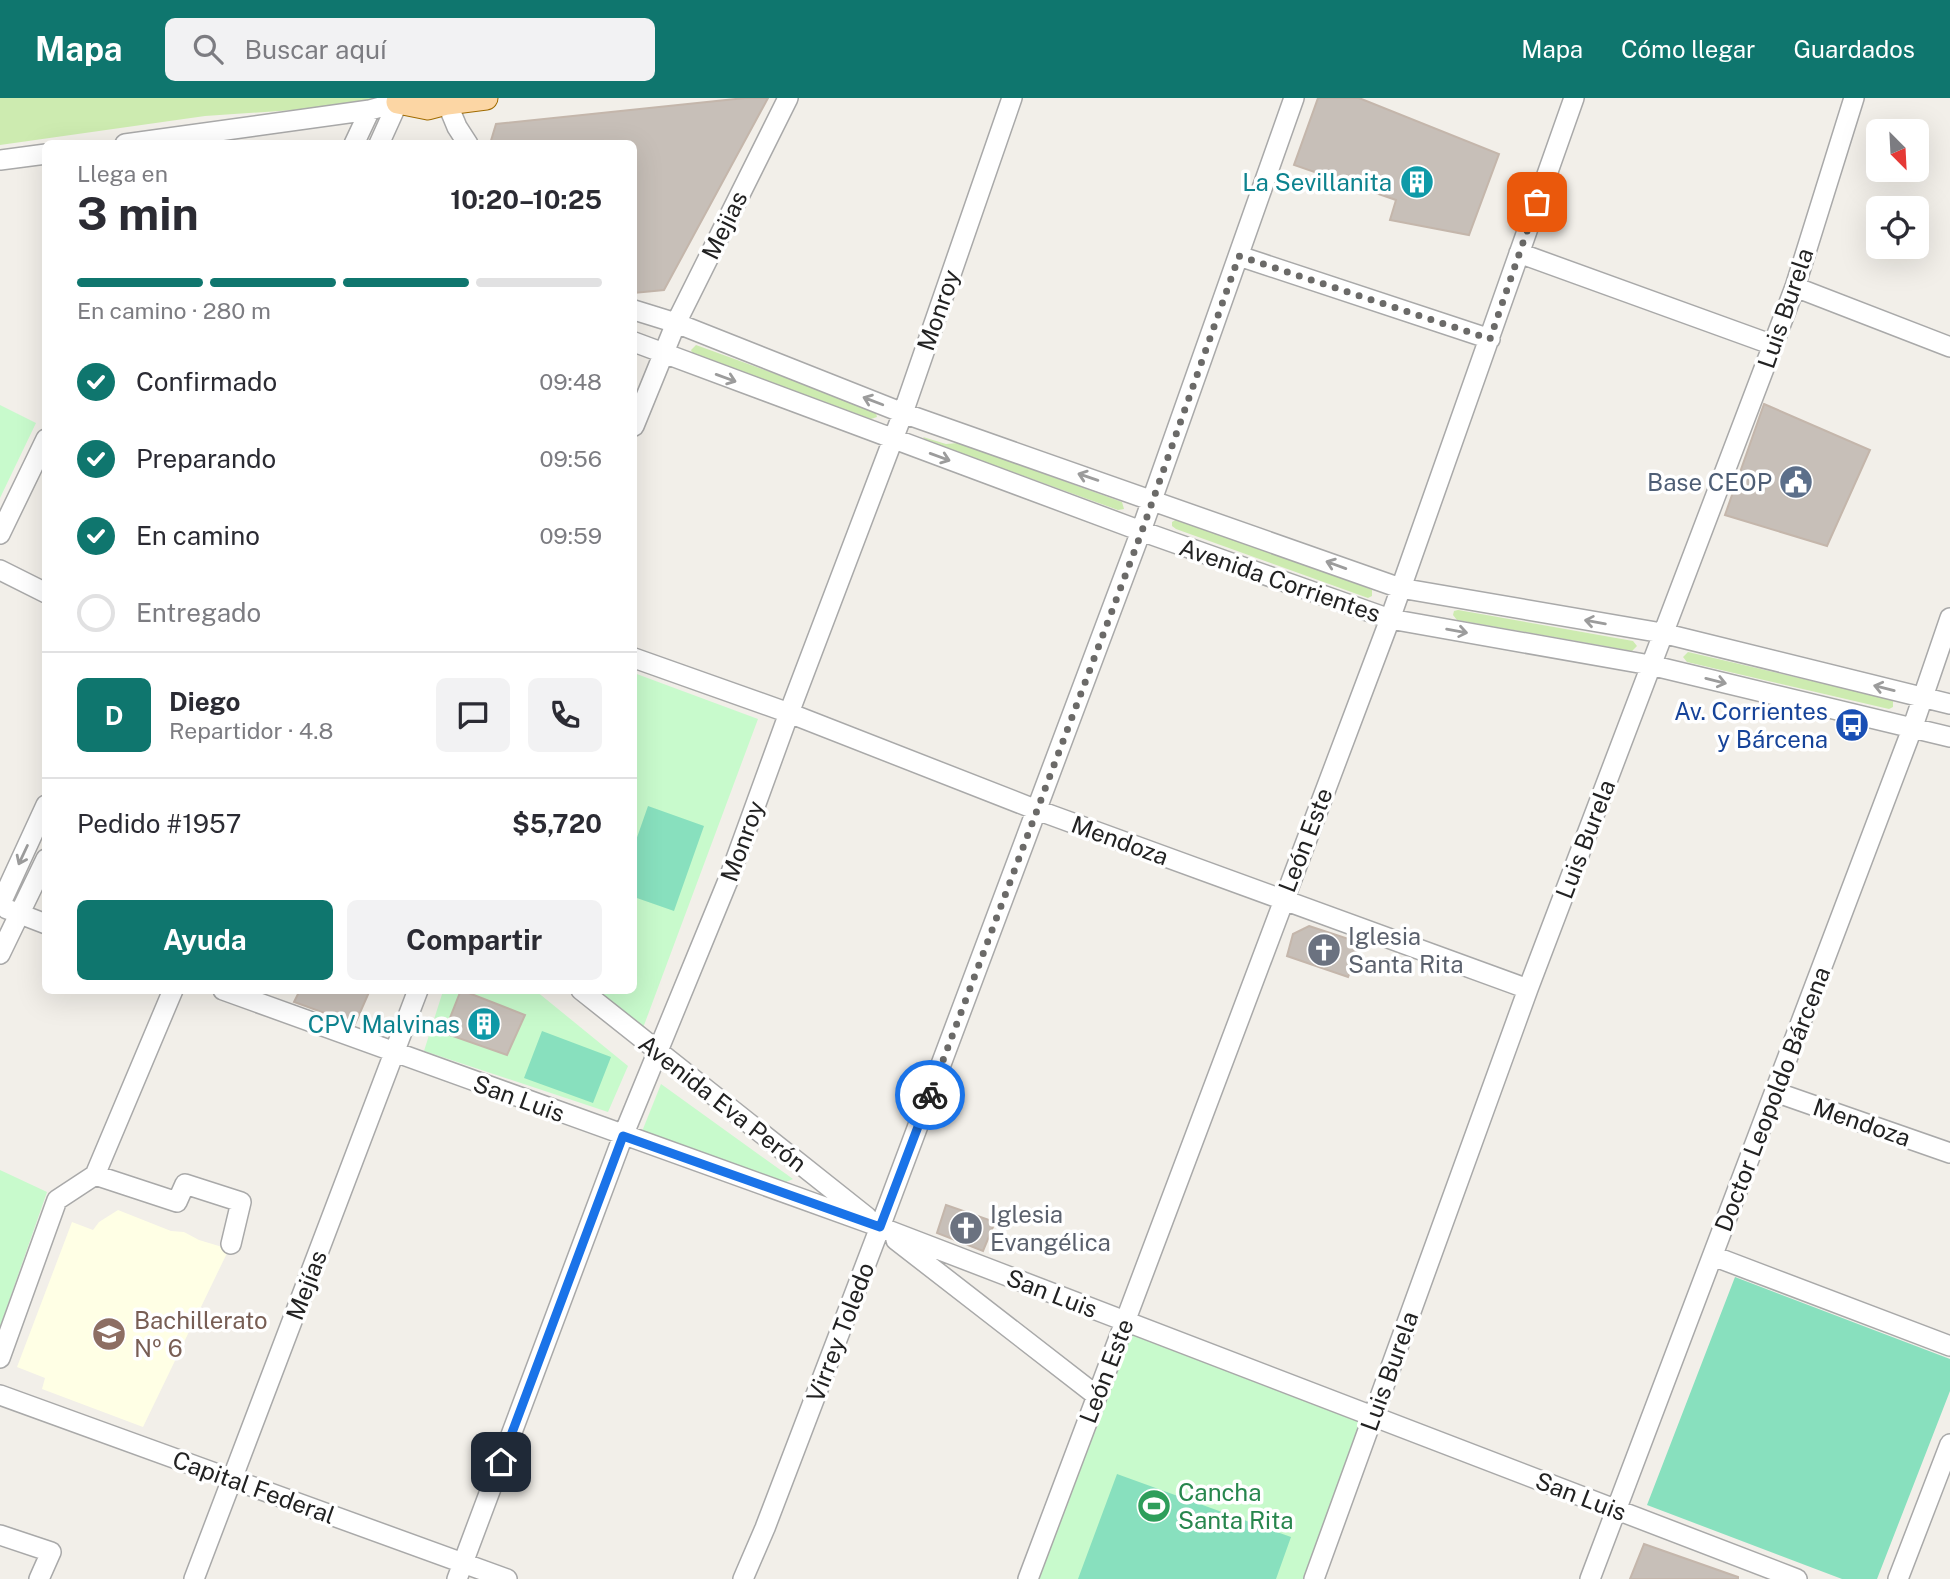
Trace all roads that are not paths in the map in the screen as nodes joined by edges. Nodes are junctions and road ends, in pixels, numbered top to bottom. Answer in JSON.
{"nodes":[{"id":1,"x":486,"y":98,"type":"edge"},
{"id":2,"x":788,"y":98,"type":"edge"},
{"id":3,"x":1012,"y":98,"type":"edge"},
{"id":4,"x":1294,"y":98,"type":"edge"},
{"id":5,"x":1574,"y":98,"type":"edge"},
{"id":6,"x":1854,"y":98,"type":"edge"},
{"id":7,"x":425,"y":101,"type":"edge"},
{"id":8,"x":370,"y":110,"type":"junction"},
{"id":9,"x":184,"y":139,"type":"edge"},
{"id":10,"x":356,"y":140,"type":"edge"},
{"id":11,"x":383,"y":140,"type":"edge"},
{"id":12,"x":465,"y":140,"type":"edge"},
{"id":13,"x":42,"y":155,"type":"edge"},
{"id":14,"x":0,"y":160,"type":"edge"},
{"id":15,"x":1519,"y":253,"type":"junction"},
{"id":16,"x":1239,"y":256,"type":"junction"},
{"id":17,"x":1795,"y":287,"type":"junction"},
{"id":18,"x":637,"y":311,"type":"edge"},
{"id":19,"x":676,"y":323,"type":"junction"},
{"id":20,"x":1490,"y":339,"type":"junction"},
{"id":21,"x":637,"y":343,"type":"edge"},
{"id":22,"x":1773,"y":345,"type":"junction"},
{"id":23,"x":1950,"y":347,"type":"edge"},
{"id":24,"x":662,"y":354,"type":"junction"},
{"id":25,"x":903,"y":413,"type":"junction"},
{"id":26,"x":637,"y":418,"type":"edge"},
{"id":27,"x":892,"y":439,"type":"junction"},
{"id":28,"x":42,"y":447,"type":"edge"},
{"id":29,"x":1152,"y":499,"type":"junction"},
{"id":30,"x":1142,"y":531,"type":"junction"},
{"id":31,"x":0,"y":534,"type":"edge"},
{"id":32,"x":0,"y":570,"type":"edge"},
{"id":33,"x":1400,"y":588,"type":"junction"},
{"id":34,"x":42,"y":591,"type":"edge"},
{"id":35,"x":1950,"y":618,"type":"edge"},
{"id":36,"x":1390,"y":619,"type":"junction"},
{"id":37,"x":1662,"y":634,"type":"junction"},
{"id":38,"x":637,"y":658,"type":"edge"},
{"id":39,"x":1650,"y":665,"type":"junction"},
{"id":40,"x":1922,"y":698,"type":"junction"},
{"id":41,"x":1950,"y":704,"type":"edge"},
{"id":42,"x":789,"y":713,"type":"junction"},
{"id":43,"x":1912,"y":729,"type":"junction"},
{"id":44,"x":1950,"y":737,"type":"edge"},
{"id":45,"x":1037,"y":810,"type":"junction"},
{"id":46,"x":42,"y":814,"type":"edge"},
{"id":47,"x":42,"y":867,"type":"edge"},
{"id":48,"x":1283,"y":899,"type":"junction"},
{"id":49,"x":0,"y":906,"type":"edge"},
{"id":50,"x":19,"y":914,"type":"junction"},
{"id":51,"x":42,"y":923,"type":"edge"},
{"id":52,"x":0,"y":954,"type":"edge"},
{"id":53,"x":1528,"y":989,"type":"junction"},
{"id":54,"x":171,"y":994,"type":"edge"},
{"id":55,"x":234,"y":994,"type":"edge"},
{"id":56,"x":417,"y":994,"type":"edge"},
{"id":57,"x":586,"y":994,"type":"edge"},
{"id":58,"x":395,"y":1053,"type":"junction"},
{"id":59,"x":657,"y":1053,"type":"junction"},
{"id":60,"x":1775,"y":1091,"type":"junction"},
{"id":61,"x":623,"y":1136,"type":"junction"},
{"id":62,"x":1950,"y":1153,"type":"edge"},
{"id":63,"x":95,"y":1175,"type":"junction"},
{"id":64,"x":880,"y":1227,"type":"junction"},
{"id":65,"x":231,"y":1244,"type":"dead end"},
{"id":66,"x":1713,"y":1256,"type":"junction"},
{"id":67,"x":1125,"y":1321,"type":"junction"},
{"id":68,"x":1950,"y":1346,"type":"edge"},
{"id":69,"x":0,"y":1358,"type":"edge"},
{"id":70,"x":0,"y":1395,"type":"edge"},
{"id":71,"x":1097,"y":1396,"type":"junction"},
{"id":72,"x":1373,"y":1416,"type":"junction"},
{"id":73,"x":1950,"y":1444,"type":"edge"},
{"id":74,"x":230,"y":1479,"type":"junction"},
{"id":75,"x":1616,"y":1510,"type":"junction"},
{"id":76,"x":0,"y":1535,"type":"edge"},
{"id":77,"x":460,"y":1571,"type":"edge"},
{"id":78,"x":39,"y":1579,"type":"edge"},
{"id":79,"x":194,"y":1579,"type":"edge"},
{"id":80,"x":507,"y":1579,"type":"edge"},
{"id":81,"x":743,"y":1579,"type":"edge"},
{"id":82,"x":1028,"y":1579,"type":"edge"},
{"id":83,"x":1314,"y":1579,"type":"edge"},
{"id":84,"x":1590,"y":1579,"type":"edge"},
{"id":85,"x":1797,"y":1579,"type":"edge"},
{"id":86,"x":1898,"y":1579,"type":"edge"}],
"edges":[{"from":1,"to":7,"type":"main road"},
{"from":2,"to":19,"type":"street","name":"Mejias"},
{"from":3,"to":25,"type":"street","name":"Monroy"},
{"from":4,"to":16,"type":"street","name":"Virrey Toledo"},
{"from":5,"to":15,"type":"street","name":"León Este"},
{"from":6,"to":17,"type":"street","name":"Luis Burela"},
{"from":7,"to":8,"type":"street"},
{"from":7,"to":11,"type":"street"},
{"from":7,"to":12,"type":"street"},
{"from":8,"to":9,"type":"street"},
{"from":8,"to":10,"type":"street"},
{"from":13,"to":14,"type":"street"},
{"from":15,"to":20,"type":"street","name":"León Este"},
{"from":15,"to":22,"type":"street"},
{"from":16,"to":20,"type":"street"},
{"from":16,"to":29,"type":"street","name":"Virrey Toledo"},
{"from":17,"to":22,"type":"street","name":"Luis Burela"},
{"from":17,"to":23,"type":"street"},
{"from":18,"to":19,"type":"street","name":"Avenida Corrientes"},
{"from":19,"to":24,"type":"street","name":"Mejias"},
{"from":25,"to":19,"type":"street","name":"Avenida Corrientes","one_way":true},
{"from":20,"to":33,"type":"street","name":"León Este"},
{"from":21,"to":24,"type":"street","name":"Avenida Corrientes"},
{"from":22,"to":37,"type":"street","name":"Luis Burela"},
{"from":24,"to":26,"type":"street"},
{"from":24,"to":27,"type":"street","name":"Avenida Corrientes","one_way":true},
{"from":25,"to":27,"type":"street","name":"Monroy"},
{"from":29,"to":25,"type":"street","name":"Avenida Corrientes","one_way":true},
{"from":27,"to":30,"type":"street","name":"Avenida Corrientes","one_way":true},
{"from":27,"to":42,"type":"street","name":"Monroy"},
{"from":28,"to":31,"type":"street"},
{"from":29,"to":30,"type":"street","name":"Virrey Toledo"},
{"from":33,"to":29,"type":"street","name":"Avenida Corrientes","one_way":true},
{"from":30,"to":36,"type":"street","name":"Avenida Corrientes"},
{"from":30,"to":45,"type":"street","name":"Virrey Toledo"},
{"from":32,"to":34,"type":"street"},
{"from":33,"to":36,"type":"street","name":"León Este"},
{"from":37,"to":33,"type":"street","name":"Avenida Corrientes","one_way":true},
{"from":35,"to":40,"type":"street","name":"Doctor Leopoldo Bárcena"},
{"from":36,"to":39,"type":"street","name":"Avenida Corrientes","one_way":true},
{"from":36,"to":48,"type":"street","name":"León Este"},
{"from":37,"to":39,"type":"street","name":"Luis Burela"},
{"from":40,"to":37,"type":"street","name":"Avenida Corrientes","one_way":true},
{"from":38,"to":42,"type":"street","name":"Mendoza"},
{"from":39,"to":43,"type":"street","name":"Avenida Corrientes","one_way":true},
{"from":39,"to":53,"type":"street","name":"Luis Burela"},
{"from":40,"to":41,"type":"street","name":"Avenida Corrientes"},
{"from":40,"to":43,"type":"street","name":"Doctor Leopoldo Bárcena"},
{"from":42,"to":45,"type":"street","name":"Mendoza"},
{"from":42,"to":59,"type":"street","name":"Monroy"},
{"from":43,"to":44,"type":"street","name":"Avenida Corrientes"},
{"from":43,"to":60,"type":"street","name":"Doctor Leopoldo Bárcena"},
{"from":45,"to":48,"type":"street","name":"Mendoza"},
{"from":45,"to":64,"type":"street","name":"Virrey Toledo"},
{"from":46,"to":49,"type":"street","one_way":true},
{"from":47,"to":50,"type":"street"},
{"from":48,"to":53,"type":"street","name":"Mendoza"},
{"from":48,"to":67,"type":"street","name":"León Este"},
{"from":49,"to":50,"type":"street"},
{"from":50,"to":51,"type":"street"},
{"from":50,"to":52,"type":"street"},
{"from":53,"to":72,"type":"street","name":"Luis Burela"},
{"from":54,"to":63,"type":"street"},
{"from":55,"to":58,"type":"street","name":"San Luis"},
{"from":56,"to":58,"type":"street","name":"Mejías"},
{"from":57,"to":59,"type":"street","name":"Avenida Eva Perón"},
{"from":58,"to":61,"type":"street","name":"San Luis"},
{"from":58,"to":74,"type":"street","name":"Mejías"},
{"from":59,"to":61,"type":"street","name":"Monroy"},
{"from":59,"to":64,"type":"street","name":"Avenida Eva Perón"},
{"from":60,"to":62,"type":"street","name":"Mendoza"},
{"from":60,"to":66,"type":"street","name":"Doctor Leopoldo Bárcena"},
{"from":61,"to":64,"type":"street","name":"San Luis"},
{"from":61,"to":77,"type":"street","name":"Monroy"},
{"from":63,"to":65,"type":"street"},
{"from":63,"to":69,"type":"street"},
{"from":64,"to":67,"type":"street","name":"San Luis"},
{"from":64,"to":71,"type":"street","name":"Avenida Eva Perón"},
{"from":64,"to":81,"type":"street","name":"Virrey Toledo"},
{"from":66,"to":68,"type":"street"},
{"from":66,"to":75,"type":"street","name":"Doctor Leopoldo Bárcena"},
{"from":67,"to":71,"type":"street","name":"León Este"},
{"from":67,"to":72,"type":"street","name":"San Luis"},
{"from":70,"to":74,"type":"street","name":"Capital Federal"},
{"from":71,"to":82,"type":"street","name":"León Este"},
{"from":72,"to":75,"type":"street","name":"San Luis"},
{"from":72,"to":83,"type":"street","name":"Luis Burela"},
{"from":73,"to":86,"type":"street"},
{"from":74,"to":77,"type":"street","name":"Capital Federal"},
{"from":74,"to":79,"type":"street","name":"Mejías"},
{"from":75,"to":84,"type":"street","name":"Doctor Leopoldo Bárcena"},
{"from":75,"to":85,"type":"street","name":"San Luis"},
{"from":76,"to":78,"type":"street"},
{"from":77,"to":80,"type":"street","name":"Capital Federal"}]}
